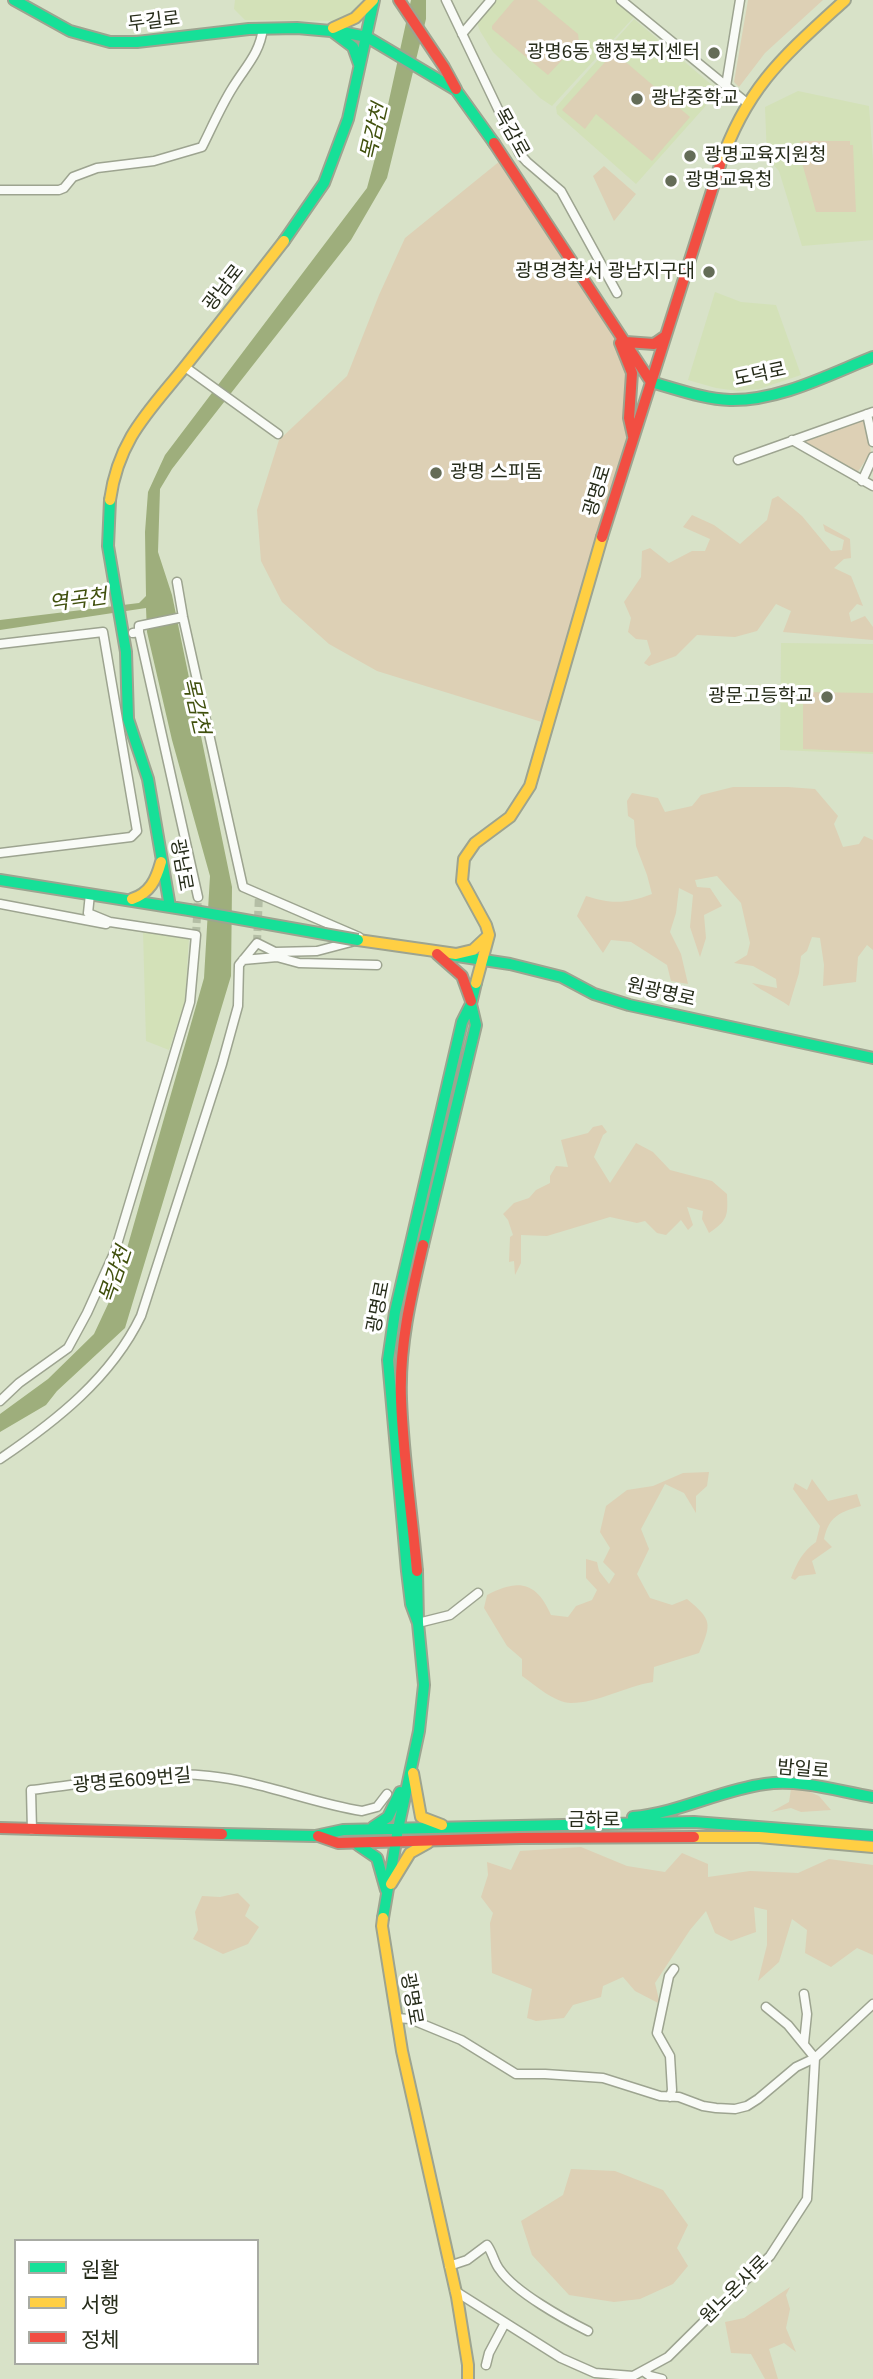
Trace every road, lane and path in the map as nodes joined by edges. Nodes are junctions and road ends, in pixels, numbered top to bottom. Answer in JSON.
{"nodes":[{"id":1,"x":373,"y":0,"type":"edge"},
{"id":2,"x":399,"y":0,"type":"edge"},
{"id":3,"x":446,"y":0,"type":"edge"},
{"id":4,"x":491,"y":0,"type":"edge"},
{"id":5,"x":621,"y":0,"type":"edge"},
{"id":6,"x":740,"y":0,"type":"edge"},
{"id":7,"x":845,"y":0,"type":"edge"},
{"id":8,"x":16,"y":1,"type":"edge"},
{"id":9,"x":263,"y":28,"type":"junction"},
{"id":10,"x":327,"y":30,"type":"junction"},
{"id":11,"x":462,"y":34,"type":"junction"},
{"id":12,"x":367,"y":37,"type":"junction"},
{"id":13,"x":359,"y":68,"type":"junction"},
{"id":14,"x":726,"y":86,"type":"junction"},
{"id":15,"x":456,"y":90,"type":"junction"},
{"id":16,"x":747,"y":103,"type":"junction"},
{"id":17,"x":0,"y":190,"type":"edge"},
{"id":18,"x":617,"y":293,"type":"dead end"},
{"id":19,"x":617,"y":330,"type":"junction"},
{"id":20,"x":668,"y":331,"type":"junction"},
{"id":21,"x":626,"y":342,"type":"junction"},
{"id":22,"x":873,"y":357,"type":"edge"},
{"id":23,"x":185,"y":367,"type":"junction"},
{"id":24,"x":651,"y":382,"type":"junction"},
{"id":25,"x":870,"y":413,"type":"edge"},
{"id":26,"x":278,"y":434,"type":"dead end"},
{"id":27,"x":634,"y":437,"type":"junction"},
{"id":28,"x":792,"y":440,"type":"junction"},
{"id":29,"x":873,"y":442,"type":"edge"},
{"id":30,"x":873,"y":457,"type":"edge"},
{"id":31,"x":738,"y":460,"type":"dead end"},
{"id":32,"x":862,"y":481,"type":"junction"},
{"id":33,"x":873,"y":486,"type":"edge"},
{"id":34,"x":177,"y":582,"type":"dead end"},
{"id":35,"x":183,"y":617,"type":"junction"},
{"id":36,"x":0,"y":644,"type":"edge"},
{"id":37,"x":0,"y":852,"type":"edge"},
{"id":38,"x":162,"y":859,"type":"junction"},
{"id":39,"x":0,"y":880,"type":"edge"},
{"id":40,"x":90,"y":894,"type":"junction"},
{"id":41,"x":198,"y":897,"type":"tunnel mouth"},
{"id":42,"x":126,"y":900,"type":"junction"},
{"id":43,"x":0,"y":904,"type":"edge"},
{"id":44,"x":170,"y":907,"type":"junction"},
{"id":45,"x":88,"y":913,"type":"junction"},
{"id":46,"x":58,"y":914,"type":"junction"},
{"id":47,"x":123,"y":924,"type":"junction"},
{"id":48,"x":489,"y":935,"type":"junction"},
{"id":49,"x":358,"y":940,"type":"junction"},
{"id":50,"x":370,"y":942,"type":"junction"},
{"id":51,"x":440,"y":953,"type":"junction"},
{"id":52,"x":281,"y":955,"type":"junction"},
{"id":53,"x":243,"y":960,"type":"junction"},
{"id":54,"x":483,"y":960,"type":"junction"},
{"id":55,"x":377,"y":965,"type":"dead end"},
{"id":56,"x":471,"y":1003,"type":"junction"},
{"id":57,"x":873,"y":1058,"type":"edge"},
{"id":58,"x":0,"y":1401,"type":"edge"},
{"id":59,"x":0,"y":1459,"type":"edge"},
{"id":60,"x":478,"y":1593,"type":"dead end"},
{"id":61,"x":418,"y":1623,"type":"junction"},
{"id":62,"x":412,"y":1764,"type":"junction"},
{"id":63,"x":387,"y":1794,"type":"dead end"},
{"id":64,"x":873,"y":1797,"type":"edge"},
{"id":65,"x":710,"y":1801,"type":"junction"},
{"id":66,"x":691,"y":1807,"type":"junction"},
{"id":67,"x":658,"y":1823,"type":"junction"},
{"id":68,"x":742,"y":1824,"type":"junction"},
{"id":69,"x":592,"y":1825,"type":"junction"},
{"id":70,"x":0,"y":1828,"type":"edge"},
{"id":71,"x":452,"y":1828,"type":"junction"},
{"id":72,"x":398,"y":1829,"type":"junction"},
{"id":73,"x":32,"y":1830,"type":"junction"},
{"id":74,"x":367,"y":1830,"type":"junction"},
{"id":75,"x":315,"y":1836,"type":"junction"},
{"id":76,"x":873,"y":1836,"type":"edge"},
{"id":77,"x":621,"y":1839,"type":"junction"},
{"id":78,"x":437,"y":1840,"type":"junction"},
{"id":79,"x":396,"y":1842,"type":"junction"},
{"id":80,"x":352,"y":1843,"type":"junction"},
{"id":81,"x":873,"y":1847,"type":"edge"},
{"id":82,"x":387,"y":1893,"type":"junction"},
{"id":83,"x":674,"y":1969,"type":"dead end"},
{"id":84,"x":804,"y":1994,"type":"dead end"},
{"id":85,"x":873,"y":2004,"type":"edge"},
{"id":86,"x":766,"y":2007,"type":"dead end"},
{"id":87,"x":396,"y":2018,"type":"junction"},
{"id":88,"x":804,"y":2043,"type":"junction"},
{"id":89,"x":815,"y":2057,"type":"junction"},
{"id":90,"x":670,"y":2096,"type":"junction"},
{"id":91,"x":449,"y":2266,"type":"junction"},
{"id":92,"x":454,"y":2290,"type":"junction"},
{"id":93,"x":505,"y":2323,"type":"junction"},
{"id":94,"x":588,"y":2331,"type":"dead end"},
{"id":95,"x":486,"y":2365,"type":"dead end"},
{"id":96,"x":643,"y":2371,"type":"junction"},
{"id":97,"x":468,"y":2379,"type":"edge"},
{"id":98,"x":662,"y":2379,"type":"edge"}],
"edges":[{"from":1,"to":10,"type":"main road"},
{"from":1,"to":12,"type":"main road","name":"광남로"},
{"from":2,"to":15,"type":"main road"},
{"from":3,"to":11,"type":"street","name":"목감로"},
{"from":4,"to":11,"type":"street"},
{"from":5,"to":14,"type":"street"},
{"from":6,"to":14,"type":"street"},
{"from":7,"to":16,"type":"main road","name":"광명로"},
{"from":8,"to":9,"type":"main road","name":"두길로"},
{"from":9,"to":10,"type":"main road","name":"두길로"},
{"from":9,"to":17,"type":"street"},
{"from":10,"to":12,"type":"main road","name":"두길로"},
{"from":10,"to":13,"type":"main road"},
{"from":11,"to":18,"type":"street","name":"목감로"},
{"from":12,"to":13,"type":"main road","name":"광남로"},
{"from":12,"to":15,"type":"main road","name":"두길로"},
{"from":13,"to":23,"type":"main road","name":"광남로"},
{"from":14,"to":16,"type":"street"},
{"from":15,"to":19,"type":"main road"},
{"from":16,"to":20,"type":"main road","name":"광명로"},
{"from":19,"to":21,"type":"main road"},
{"from":19,"to":27,"type":"main road"},
{"from":20,"to":21,"type":"main road"},
{"from":20,"to":24,"type":"main road","name":"광명로"},
{"from":21,"to":24,"type":"main road"},
{"from":22,"to":24,"type":"main road","name":"도덕로"},
{"from":23,"to":26,"type":"street"},
{"from":23,"to":38,"type":"main road","name":"광남로"},
{"from":24,"to":27,"type":"main road","name":"광명로"},
{"from":25,"to":28,"type":"street"},
{"from":25,"to":29,"type":"street"},
{"from":27,"to":48,"type":"main road","name":"광명로"},
{"from":28,"to":31,"type":"street"},
{"from":28,"to":32,"type":"street"},
{"from":30,"to":32,"type":"street"},
{"from":32,"to":33,"type":"street"},
{"from":34,"to":35,"type":"street"},
{"from":35,"to":41,"type":"street"},
{"from":35,"to":50,"type":"street"},
{"from":36,"to":37,"type":"street"},
{"from":38,"to":42,"type":"main road"},
{"from":38,"to":44,"type":"main road","name":"광남로"},
{"from":39,"to":40,"type":"main road","name":"원광명로"},
{"from":40,"to":42,"type":"main road","name":"원광명로"},
{"from":40,"to":45,"type":"street"},
{"from":42,"to":44,"type":"main road","name":"원광명로"},
{"from":43,"to":46,"type":"street"},
{"from":44,"to":49,"type":"main road","name":"원광명로","bridge":true},
{"from":45,"to":46,"type":"street"},
{"from":45,"to":47,"type":"street"},
{"from":46,"to":47,"type":"street"},
{"from":47,"to":58,"type":"street"},
{"from":48,"to":51,"type":"main road"},
{"from":48,"to":54,"type":"main road","name":"광명로"},
{"from":49,"to":50,"type":"main road","name":"원광명로"},
{"from":49,"to":52,"type":"street"},
{"from":50,"to":51,"type":"main road","name":"원광명로"},
{"from":51,"to":54,"type":"main road","name":"원광명로"},
{"from":51,"to":56,"type":"main road"},
{"from":52,"to":53,"type":"street"},
{"from":52,"to":53,"type":"street"},
{"from":52,"to":55,"type":"street"},
{"from":53,"to":59,"type":"street"},
{"from":54,"to":56,"type":"main road","name":"광명로"},
{"from":54,"to":57,"type":"main road","name":"원광명로"},
{"from":56,"to":61,"type":"main road","name":"광명로"},
{"from":60,"to":61,"type":"street"},
{"from":61,"to":62,"type":"main road","name":"광명로"},
{"from":62,"to":71,"type":"main road"},
{"from":62,"to":72,"type":"main road","name":"광명로"},
{"from":62,"to":74,"type":"main road"},
{"from":63,"to":73,"type":"street","name":"광명로609번길"},
{"from":64,"to":65,"type":"main road","name":"밤일로"},
{"from":65,"to":66,"type":"main road","name":"밤일로"},
{"from":65,"to":68,"type":"main road"},
{"from":66,"to":67,"type":"main road"},
{"from":66,"to":69,"type":"main road"},
{"from":67,"to":68,"type":"main road","name":"금하로"},
{"from":67,"to":69,"type":"main road","name":"금하로"},
{"from":67,"to":77,"type":"main road"},
{"from":68,"to":76,"type":"main road","name":"금하로"},
{"from":69,"to":71,"type":"main road","name":"금하로"},
{"from":70,"to":73,"type":"main road","name":"금하로"},
{"from":71,"to":72,"type":"main road","name":"금하로"},
{"from":72,"to":74,"type":"main road","name":"금하로"},
{"from":72,"to":79,"type":"main road","name":"광명로"},
{"from":73,"to":75,"type":"main road","name":"금하로"},
{"from":74,"to":75,"type":"main road","name":"금하로"},
{"from":75,"to":80,"type":"main road","name":"금하로"},
{"from":77,"to":78,"type":"main road","name":"금하로"},
{"from":77,"to":81,"type":"main road","name":"금하로"},
{"from":78,"to":79,"type":"main road","name":"금하로"},
{"from":78,"to":82,"type":"main road"},
{"from":79,"to":80,"type":"main road","name":"금하로"},
{"from":79,"to":82,"type":"main road","name":"광명로"},
{"from":80,"to":82,"type":"main road"},
{"from":82,"to":87,"type":"main road","name":"광명로"},
{"from":83,"to":90,"type":"street"},
{"from":84,"to":88,"type":"street"},
{"from":85,"to":89,"type":"street"},
{"from":86,"to":88,"type":"street"},
{"from":87,"to":90,"type":"street"},
{"from":87,"to":91,"type":"main road","name":"광명로"},
{"from":88,"to":89,"type":"street"},
{"from":89,"to":90,"type":"street"},
{"from":89,"to":96,"type":"street","name":"원노온사로"},
{"from":91,"to":92,"type":"main road","name":"광명로"},
{"from":91,"to":94,"type":"street"},
{"from":92,"to":93,"type":"street","name":"원노온사로"},
{"from":92,"to":97,"type":"main road","name":"광명로"},
{"from":93,"to":95,"type":"street"},
{"from":93,"to":96,"type":"street","name":"원노온사로"},
{"from":96,"to":98,"type":"street"}]}
